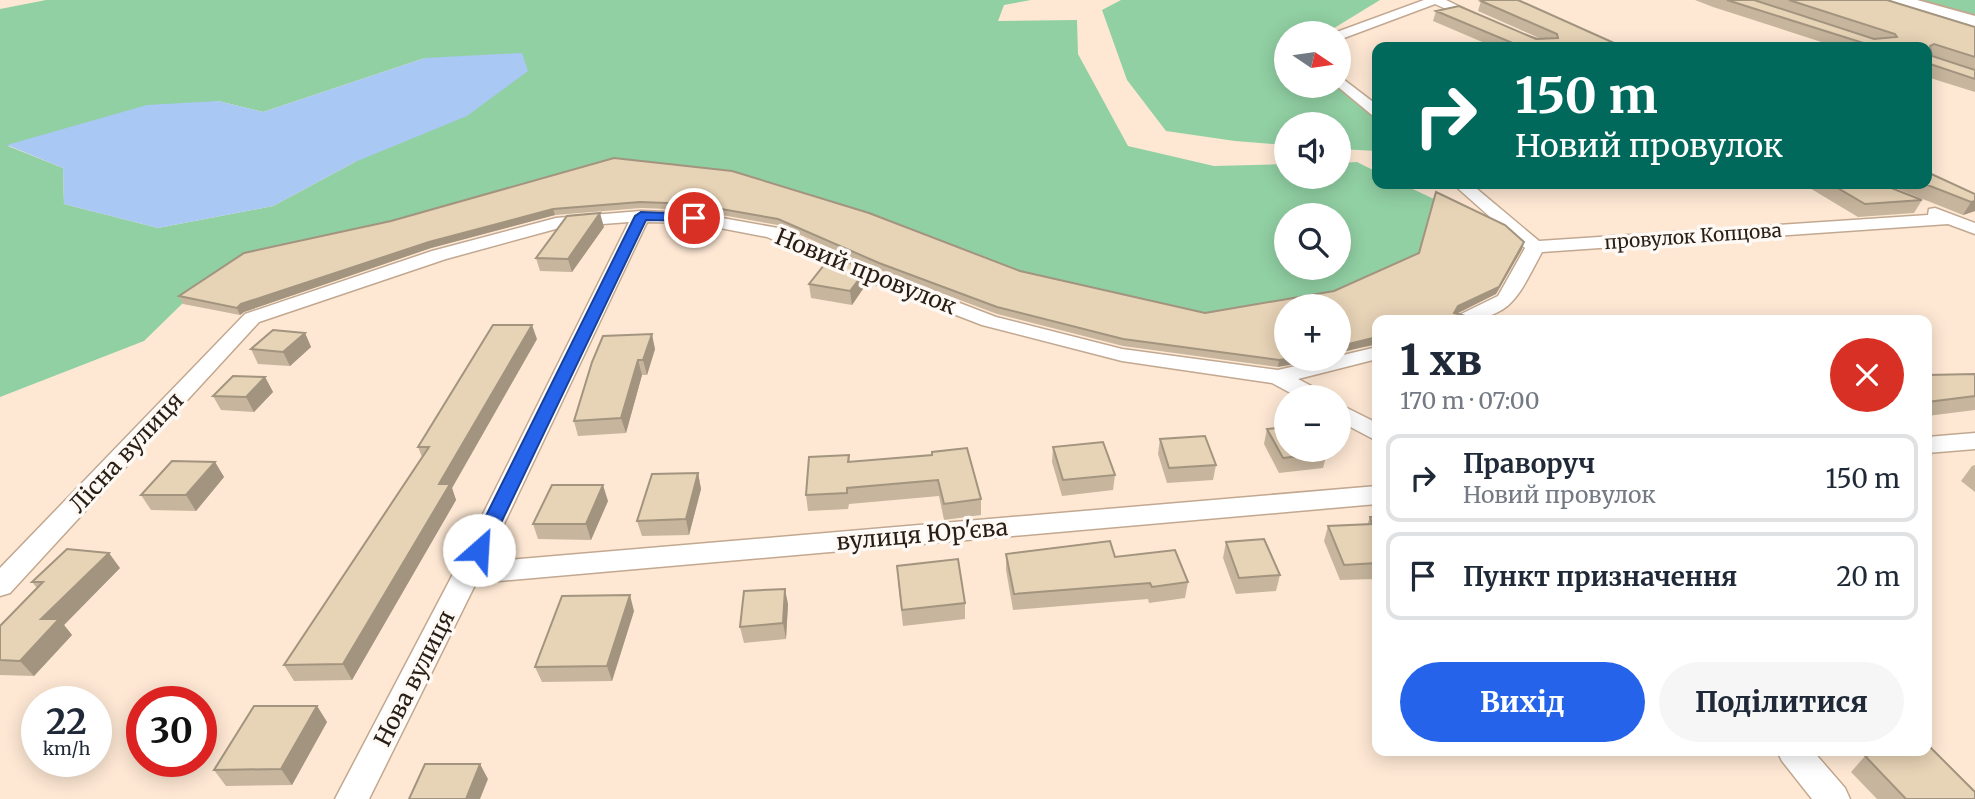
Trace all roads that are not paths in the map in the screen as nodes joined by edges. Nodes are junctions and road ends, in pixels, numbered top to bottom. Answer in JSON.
{"nodes":[{"id":1,"x":1435,"y":0,"type":"edge"},
{"id":2,"x":1898,"y":0,"type":"edge"},
{"id":3,"x":1975,"y":22,"type":"edge"},
{"id":4,"x":1497,"y":26,"type":"edge"},
{"id":5,"x":1351,"y":31,"type":"edge"},
{"id":6,"x":1351,"y":89,"type":"edge"},
{"id":7,"x":1372,"y":108,"type":"edge"},
{"id":8,"x":1467,"y":189,"type":"edge"},
{"id":9,"x":1913,"y":204,"type":"edge"},
{"id":10,"x":641,"y":216,"type":"junction"},
{"id":11,"x":1949,"y":219,"type":"junction"},
{"id":12,"x":1975,"y":229,"type":"edge"},
{"id":13,"x":1535,"y":247,"type":"junction"},
{"id":14,"x":1474,"y":315,"type":"edge"},
{"id":15,"x":252,"y":317,"type":"joint"},
{"id":16,"x":1372,"y":355,"type":"edge"},
{"id":17,"x":1278,"y":377,"type":"junction"},
{"id":18,"x":1293,"y":385,"type":"edge"},
{"id":19,"x":1351,"y":418,"type":"edge"},
{"id":20,"x":1372,"y":430,"type":"edge"},
{"id":21,"x":1975,"y":441,"type":"edge"},
{"id":22,"x":1932,"y":445,"type":"edge"},
{"id":23,"x":1372,"y":495,"type":"edge"},
{"id":24,"x":467,"y":574,"type":"junction"},
{"id":25,"x":0,"y":586,"type":"edge"},
{"id":26,"x":1797,"y":756,"type":"edge"},
{"id":27,"x":352,"y":799,"type":"edge"},
{"id":28,"x":1833,"y":799,"type":"edge"}],
"edges":[{"from":1,"to":4,"type":"street"},
{"from":1,"to":5,"type":"street"},
{"from":2,"to":3,"type":"main road"},
{"from":6,"to":7,"type":"street"},
{"from":8,"to":13,"type":"street"},
{"from":9,"to":11,"type":"street"},
{"from":10,"to":15,"type":"street","name":"Новий провулок"},
{"from":10,"to":17,"type":"street","name":"Новий провулок"},
{"from":10,"to":24,"type":"street","name":"Нова вулиця"},
{"from":11,"to":12,"type":"street"},
{"from":11,"to":13,"type":"street","name":"провулок Копцова"},
{"from":13,"to":14,"type":"street"},
{"from":15,"to":25,"type":"street","name":"Лісна вулиця"},
{"from":16,"to":17,"type":"street"},
{"from":17,"to":18,"type":"street","name":"Новий провулок"},
{"from":19,"to":20,"type":"street"},
{"from":21,"to":22,"type":"street"},
{"from":23,"to":24,"type":"street","name":"вулиця Юр'єва"},
{"from":24,"to":27,"type":"street","name":"Нова вулиця"},
{"from":26,"to":28,"type":"street"}]}
